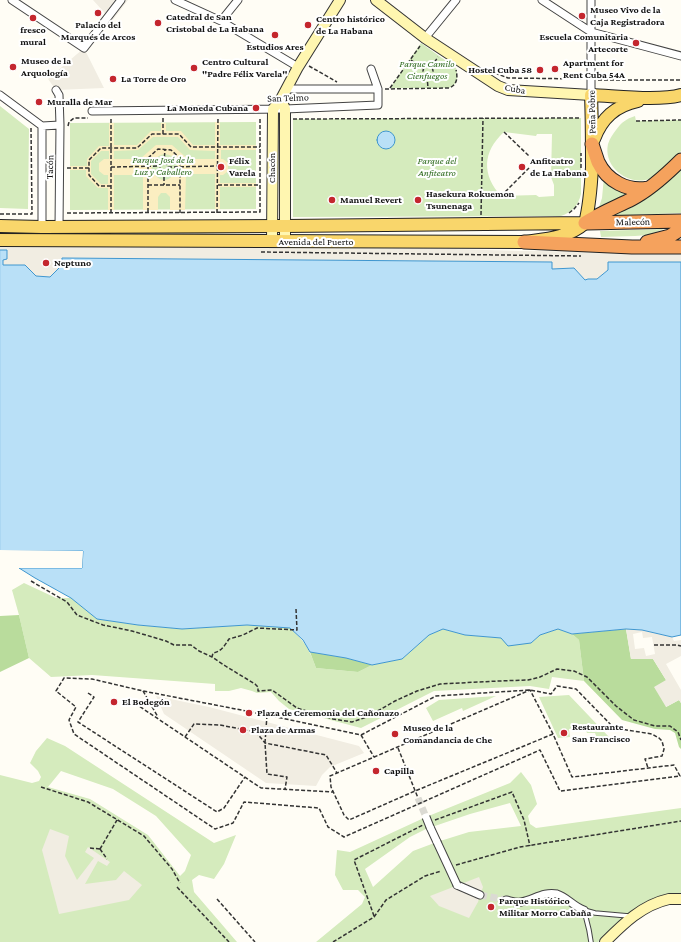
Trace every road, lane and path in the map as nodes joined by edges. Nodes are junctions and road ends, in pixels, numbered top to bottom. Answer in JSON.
{"nodes":[{"id":1,"x":12,"y":0,"type":"edge"},
{"id":2,"x":121,"y":0,"type":"edge"},
{"id":3,"x":174,"y":0,"type":"edge"},
{"id":4,"x":238,"y":0,"type":"edge"},
{"id":5,"x":340,"y":0,"type":"edge"},
{"id":6,"x":376,"y":0,"type":"edge"},
{"id":7,"x":456,"y":0,"type":"edge"},
{"id":8,"x":542,"y":0,"type":"edge"},
{"id":9,"x":591,"y":0,"type":"edge"},
{"id":10,"x":221,"y":21,"type":"junction"},
{"id":11,"x":591,"y":32,"type":"junction"},
{"id":12,"x":425,"y":38,"type":"junction"},
{"id":13,"x":437,"y":54,"type":"dead end"},
{"id":14,"x":681,"y":56,"type":"edge"},
{"id":15,"x":410,"y":59,"type":"junction"},
{"id":16,"x":300,"y":64,"type":"junction"},
{"id":17,"x":431,"y":67,"type":"junction"},
{"id":18,"x":456,"y":68,"type":"dead end"},
{"id":19,"x":371,"y":69,"type":"dead end"},
{"id":20,"x":424,"y":69,"type":"junction"},
{"id":21,"x":494,"y":72,"type":"dead end"},
{"id":22,"x":427,"y":76,"type":"junction"},
{"id":23,"x":591,"y":79,"type":"junction"},
{"id":24,"x":681,"y":80,"type":"edge"},
{"id":25,"x":343,"y":85,"type":"dead end"},
{"id":26,"x":390,"y":88,"type":"junction"},
{"id":27,"x":428,"y":88,"type":"junction"},
{"id":28,"x":286,"y":89,"type":"junction"},
{"id":29,"x":378,"y":89,"type":"junction"},
{"id":30,"x":56,"y":90,"type":"dead end"},
{"id":31,"x":0,"y":95,"type":"edge"},
{"id":32,"x":591,"y":95,"type":"junction"},
{"id":33,"x":681,"y":95,"type":"edge"},
{"id":34,"x":655,"y":98,"type":"junction"},
{"id":35,"x":281,"y":99,"type":"junction"},
{"id":36,"x":273,"y":109,"type":"junction"},
{"id":37,"x":285,"y":109,"type":"junction"},
{"id":38,"x":92,"y":110,"type":"dead end"},
{"id":39,"x":163,"y":117,"type":"dead end"},
{"id":40,"x":218,"y":117,"type":"dead end"},
{"id":41,"x":260,"y":117,"type":"dead end"},
{"id":42,"x":31,"y":118,"type":"junction"},
{"id":43,"x":89,"y":118,"type":"dead end"},
{"id":44,"x":111,"y":118,"type":"dead end"},
{"id":45,"x":483,"y":118,"type":"junction"},
{"id":46,"x":581,"y":118,"type":"dead end"},
{"id":47,"x":293,"y":119,"type":"dead end"},
{"id":48,"x":681,"y":120,"type":"edge"},
{"id":49,"x":636,"y":121,"type":"dead end"},
{"id":50,"x":60,"y":124,"type":"junction"},
{"id":51,"x":42,"y":126,"type":"junction"},
{"id":52,"x":67,"y":129,"type":"dead end"},
{"id":53,"x":504,"y":132,"type":"dead end"},
{"id":54,"x":163,"y":134,"type":"junction"},
{"id":55,"x":587,"y":146,"type":"junction"},
{"id":56,"x":218,"y":147,"type":"junction"},
{"id":57,"x":260,"y":147,"type":"junction"},
{"id":58,"x":111,"y":148,"type":"junction"},
{"id":59,"x":165,"y":149,"type":"junction"},
{"id":60,"x":529,"y":156,"type":"dead end"},
{"id":61,"x":681,"y":160,"type":"edge"},
{"id":62,"x":164,"y":163,"type":"junction"},
{"id":63,"x":148,"y":166,"type":"junction"},
{"id":64,"x":160,"y":166,"type":"junction"},
{"id":65,"x":180,"y":166,"type":"junction"},
{"id":66,"x":218,"y":166,"type":"junction"},
{"id":67,"x":111,"y":167,"type":"junction"},
{"id":68,"x":168,"y":167,"type":"junction"},
{"id":69,"x":60,"y":168,"type":"junction"},
{"id":70,"x":89,"y":168,"type":"junction"},
{"id":71,"x":529,"y":168,"type":"dead end"},
{"id":72,"x":164,"y":171,"type":"junction"},
{"id":73,"x":581,"y":171,"type":"dead end"},
{"id":74,"x":148,"y":185,"type":"junction"},
{"id":75,"x":164,"y":185,"type":"junction"},
{"id":76,"x":180,"y":185,"type":"junction"},
{"id":77,"x":218,"y":185,"type":"junction"},
{"id":78,"x":260,"y":185,"type":"junction"},
{"id":79,"x":111,"y":186,"type":"junction"},
{"id":80,"x":652,"y":186,"type":"junction"},
{"id":81,"x":501,"y":196,"type":"dead end"},
{"id":82,"x":579,"y":202,"type":"dead end"},
{"id":83,"x":67,"y":213,"type":"dead end"},
{"id":84,"x":111,"y":213,"type":"junction"},
{"id":85,"x":148,"y":213,"type":"junction"},
{"id":86,"x":180,"y":213,"type":"junction"},
{"id":87,"x":217,"y":213,"type":"junction"},
{"id":88,"x":0,"y":214,"type":"edge"},
{"id":89,"x":566,"y":214,"type":"dead end"},
{"id":90,"x":585,"y":223,"type":"junction"},
{"id":91,"x":481,"y":224,"type":"junction"},
{"id":92,"x":680,"y":224,"type":"edge"},
{"id":93,"x":0,"y":226,"type":"edge"},
{"id":94,"x":272,"y":226,"type":"junction"},
{"id":95,"x":285,"y":226,"type":"junction"},
{"id":96,"x":42,"y":227,"type":"junction"},
{"id":97,"x":59,"y":227,"type":"junction"},
{"id":98,"x":0,"y":240,"type":"edge"},
{"id":99,"x":42,"y":240,"type":"junction"},
{"id":100,"x":60,"y":240,"type":"junction"},
{"id":101,"x":272,"y":241,"type":"junction"},
{"id":102,"x":285,"y":241,"type":"junction"},
{"id":103,"x":524,"y":242,"type":"junction"},
{"id":104,"x":681,"y":246,"type":"edge"},
{"id":105,"x":632,"y":247,"type":"junction"},
{"id":106,"x":258,"y":252,"type":"dead end"},
{"id":107,"x":586,"y":256,"type":"dead end"},
{"id":108,"x":31,"y":581,"type":"dead end"},
{"id":109,"x":296,"y":609,"type":"dead end"},
{"id":110,"x":654,"y":645,"type":"dead end"},
{"id":111,"x":681,"y":646,"type":"edge"},
{"id":112,"x":212,"y":657,"type":"junction"},
{"id":113,"x":143,"y":690,"type":"junction"},
{"id":114,"x":530,"y":690,"type":"junction"},
{"id":115,"x":88,"y":693,"type":"dead end"},
{"id":116,"x":130,"y":700,"type":"dead end"},
{"id":117,"x":267,"y":715,"type":"junction"},
{"id":118,"x":159,"y":719,"type":"junction"},
{"id":119,"x":553,"y":734,"type":"junction"},
{"id":120,"x":361,"y":735,"type":"junction"},
{"id":121,"x":185,"y":736,"type":"junction"},
{"id":122,"x":681,"y":740,"type":"edge"},
{"id":123,"x":265,"y":743,"type":"junction"},
{"id":124,"x":398,"y":748,"type":"junction"},
{"id":125,"x":374,"y":757,"type":"junction"},
{"id":126,"x":648,"y":768,"type":"junction"},
{"id":127,"x":338,"y":773,"type":"junction"},
{"id":128,"x":245,"y":777,"type":"junction"},
{"id":129,"x":42,"y":787,"type":"dead end"},
{"id":130,"x":285,"y":789,"type":"junction"},
{"id":131,"x":415,"y":791,"type":"junction"},
{"id":132,"x":333,"y":792,"type":"junction"},
{"id":133,"x":418,"y":798,"type":"tunnel mouth"},
{"id":134,"x":426,"y":817,"type":"tunnel mouth"},
{"id":135,"x":117,"y":820,"type":"junction"},
{"id":136,"x":681,"y":821,"type":"edge"},
{"id":137,"x":90,"y":848,"type":"dead end"},
{"id":138,"x":100,"y":849,"type":"junction"},
{"id":139,"x":107,"y":860,"type":"dead end"},
{"id":140,"x":453,"y":867,"type":"dead end"},
{"id":141,"x":446,"y":869,"type":"dead end"},
{"id":142,"x":180,"y":883,"type":"dead end"},
{"id":143,"x":177,"y":887,"type":"dead end"},
{"id":144,"x":480,"y":895,"type":"tunnel mouth"},
{"id":145,"x":217,"y":899,"type":"dead end"},
{"id":146,"x":681,"y":899,"type":"edge"},
{"id":147,"x":506,"y":900,"type":"tunnel mouth"},
{"id":148,"x":584,"y":910,"type":"junction"},
{"id":149,"x":635,"y":916,"type":"junction"},
{"id":150,"x":229,"y":942,"type":"edge"},
{"id":151,"x":255,"y":942,"type":"edge"},
{"id":152,"x":333,"y":942,"type":"edge"},
{"id":153,"x":591,"y":942,"type":"edge"},
{"id":154,"x":604,"y":942,"type":"edge"}],
"edges":[{"from":1,"to":2,"type":"street"},
{"from":3,"to":10,"type":"street"},
{"from":4,"to":10,"type":"street"},
{"from":5,"to":16,"type":"street"},
{"from":6,"to":12,"type":"street","name":"Cuba"},
{"from":7,"to":12,"type":"street"},
{"from":8,"to":11,"type":"street"},
{"from":9,"to":11,"type":"street","name":"Peña Pobre"},
{"from":10,"to":16,"type":"street"},
{"from":11,"to":14,"type":"street"},
{"from":11,"to":23,"type":"street","name":"Peña Pobre"},
{"from":12,"to":15,"type":"path"},
{"from":12,"to":32,"type":"street","name":"Cuba"},
{"from":13,"to":17,"type":"path"},
{"from":15,"to":20,"type":"path"},
{"from":15,"to":26,"type":"path"},
{"from":16,"to":25,"type":"path"},
{"from":16,"to":28,"type":"street"},
{"from":17,"to":20,"type":"path"},
{"from":17,"to":22,"type":"path"},
{"from":18,"to":27,"type":"path"},
{"from":19,"to":29,"type":"street"},
{"from":20,"to":22,"type":"path"},
{"from":21,"to":23,"type":"path"},
{"from":22,"to":27,"type":"path"},
{"from":23,"to":24,"type":"path"},
{"from":23,"to":32,"type":"street","name":"Peña Pobre"},
{"from":26,"to":27,"type":"path"},
{"from":26,"to":29,"type":"path"},
{"from":28,"to":29,"type":"street","name":"San Telmo"},
{"from":28,"to":35,"type":"street"},
{"from":29,"to":37,"type":"street","name":"San Telmo"},
{"from":30,"to":50,"type":"street","name":"Tacón"},
{"from":31,"to":42,"type":"street"},
{"from":32,"to":34,"type":"main road","name":"Cuba"},
{"from":32,"to":55,"type":"main road","name":"Peña Pobre"},
{"from":33,"to":34,"type":"main road","name":"Cuba"},
{"from":34,"to":55,"type":"main road"},
{"from":35,"to":36,"type":"street"},
{"from":35,"to":37,"type":"street","name":"Chacón"},
{"from":36,"to":37,"type":"street","name":"San Telmo"},
{"from":36,"to":38,"type":"street","name":"San Telmo"},
{"from":36,"to":94,"type":"street","name":"Chacón"},
{"from":37,"to":95,"type":"street","name":"Chacón"},
{"from":39,"to":54,"type":"path"},
{"from":40,"to":56,"type":"path"},
{"from":41,"to":57,"type":"path"},
{"from":42,"to":51,"type":"street"},
{"from":42,"to":88,"type":"path"},
{"from":43,"to":52,"type":"path"},
{"from":44,"to":58,"type":"path"},
{"from":45,"to":46,"type":"path"},
{"from":45,"to":47,"type":"path"},
{"from":45,"to":91,"type":"path"},
{"from":48,"to":49,"type":"path"},
{"from":50,"to":51,"type":"street"},
{"from":50,"to":69,"type":"street","name":"Tacón"},
{"from":51,"to":96,"type":"street","name":"Tacón"},
{"from":53,"to":60,"type":"path"},
{"from":54,"to":56,"type":"path"},
{"from":54,"to":58,"type":"path"},
{"from":55,"to":73,"type":"path"},
{"from":55,"to":80,"type":"highway"},
{"from":55,"to":90,"type":"main road","name":"Peña Pobre"},
{"from":56,"to":57,"type":"path"},
{"from":56,"to":66,"type":"path"},
{"from":57,"to":78,"type":"path"},
{"from":58,"to":67,"type":"path"},
{"from":58,"to":70,"type":"path"},
{"from":59,"to":62,"type":"path"},
{"from":59,"to":63,"type":"path"},
{"from":59,"to":65,"type":"path"},
{"from":61,"to":80,"type":"highway"},
{"from":62,"to":64,"type":"path"},
{"from":62,"to":68,"type":"path"},
{"from":63,"to":64,"type":"path"},
{"from":63,"to":67,"type":"path"},
{"from":63,"to":74,"type":"path"},
{"from":64,"to":72,"type":"path"},
{"from":65,"to":66,"type":"path"},
{"from":65,"to":68,"type":"path"},
{"from":65,"to":76,"type":"path"},
{"from":66,"to":77,"type":"path"},
{"from":67,"to":79,"type":"path"},
{"from":68,"to":72,"type":"path"},
{"from":69,"to":70,"type":"path"},
{"from":69,"to":97,"type":"street","name":"Tacón"},
{"from":70,"to":79,"type":"path"},
{"from":71,"to":81,"type":"path"},
{"from":72,"to":75,"type":"path"},
{"from":74,"to":75,"type":"path"},
{"from":74,"to":85,"type":"path"},
{"from":75,"to":76,"type":"path"},
{"from":76,"to":86,"type":"path"},
{"from":77,"to":78,"type":"path"},
{"from":77,"to":87,"type":"path"},
{"from":78,"to":87,"type":"path"},
{"from":79,"to":84,"type":"path"},
{"from":80,"to":90,"type":"highway"},
{"from":82,"to":89,"type":"path"},
{"from":83,"to":84,"type":"path"},
{"from":84,"to":85,"type":"path"},
{"from":85,"to":86,"type":"path"},
{"from":86,"to":87,"type":"path"},
{"from":90,"to":91,"type":"main road","name":"Avenida del Puerto"},
{"from":90,"to":92,"type":"highway","name":"Malecón"},
{"from":90,"to":103,"type":"main road"},
{"from":91,"to":95,"type":"main road","name":"Avenida del Puerto"},
{"from":92,"to":105,"type":"highway"},
{"from":93,"to":96,"type":"main road","name":"Avenida del Puerto"},
{"from":94,"to":95,"type":"main road","name":"Avenida del Puerto"},
{"from":94,"to":97,"type":"main road","name":"Avenida del Puerto"},
{"from":94,"to":101,"type":"street","name":"Chacón"},
{"from":95,"to":102,"type":"street","name":"Chacón"},
{"from":96,"to":97,"type":"main road","name":"Avenida del Puerto"},
{"from":96,"to":99,"type":"main road"},
{"from":97,"to":100,"type":"main road"},
{"from":98,"to":99,"type":"main road","name":"Avenida del Puerto"},
{"from":99,"to":100,"type":"main road","name":"Avenida del Puerto"},
{"from":100,"to":101,"type":"main road","name":"Avenida del Puerto"},
{"from":101,"to":102,"type":"main road","name":"Avenida del Puerto"},
{"from":102,"to":103,"type":"main road","name":"Avenida del Puerto"},
{"from":103,"to":105,"type":"highway","name":"Avenida del Puerto"},
{"from":104,"to":105,"type":"highway"},
{"from":106,"to":107,"type":"path"},
{"from":108,"to":112,"type":"path"},
{"from":109,"to":112,"type":"path"},
{"from":110,"to":111,"type":"path"},
{"from":112,"to":122,"type":"path"},
{"from":113,"to":117,"type":"path"},
{"from":113,"to":118,"type":"path"},
{"from":113,"to":126,"type":"path"},
{"from":114,"to":119,"type":"path"},
{"from":114,"to":120,"type":"path"},
{"from":114,"to":124,"type":"path"},
{"from":114,"to":126,"type":"path"},
{"from":115,"to":128,"type":"path"},
{"from":116,"to":118,"type":"path"},
{"from":117,"to":120,"type":"path"},
{"from":117,"to":123,"type":"path"},
{"from":118,"to":121,"type":"path"},
{"from":119,"to":126,"type":"path"},
{"from":119,"to":131,"type":"path"},
{"from":120,"to":125,"type":"path"},
{"from":121,"to":123,"type":"path"},
{"from":121,"to":128,"type":"path"},
{"from":123,"to":127,"type":"path"},
{"from":123,"to":130,"type":"path"},
{"from":124,"to":125,"type":"path"},
{"from":124,"to":131,"type":"path"},
{"from":125,"to":127,"type":"path"},
{"from":127,"to":132,"type":"path"},
{"from":128,"to":130,"type":"path"},
{"from":129,"to":135,"type":"path"},
{"from":130,"to":132,"type":"path"},
{"from":131,"to":132,"type":"path"},
{"from":131,"to":133,"type":"path"},
{"from":134,"to":144,"type":"street","bridge":true},
{"from":135,"to":138,"type":"path"},
{"from":135,"to":142,"type":"path"},
{"from":136,"to":140,"type":"path"},
{"from":137,"to":138,"type":"path"},
{"from":138,"to":139,"type":"path"},
{"from":141,"to":152,"type":"path"},
{"from":143,"to":150,"type":"path"},
{"from":145,"to":151,"type":"path"},
{"from":146,"to":149,"type":"street"},
{"from":147,"to":148,"type":"street"},
{"from":148,"to":149,"type":"lane"},
{"from":148,"to":153,"type":"lane"},
{"from":149,"to":154,"type":"street"}]}
